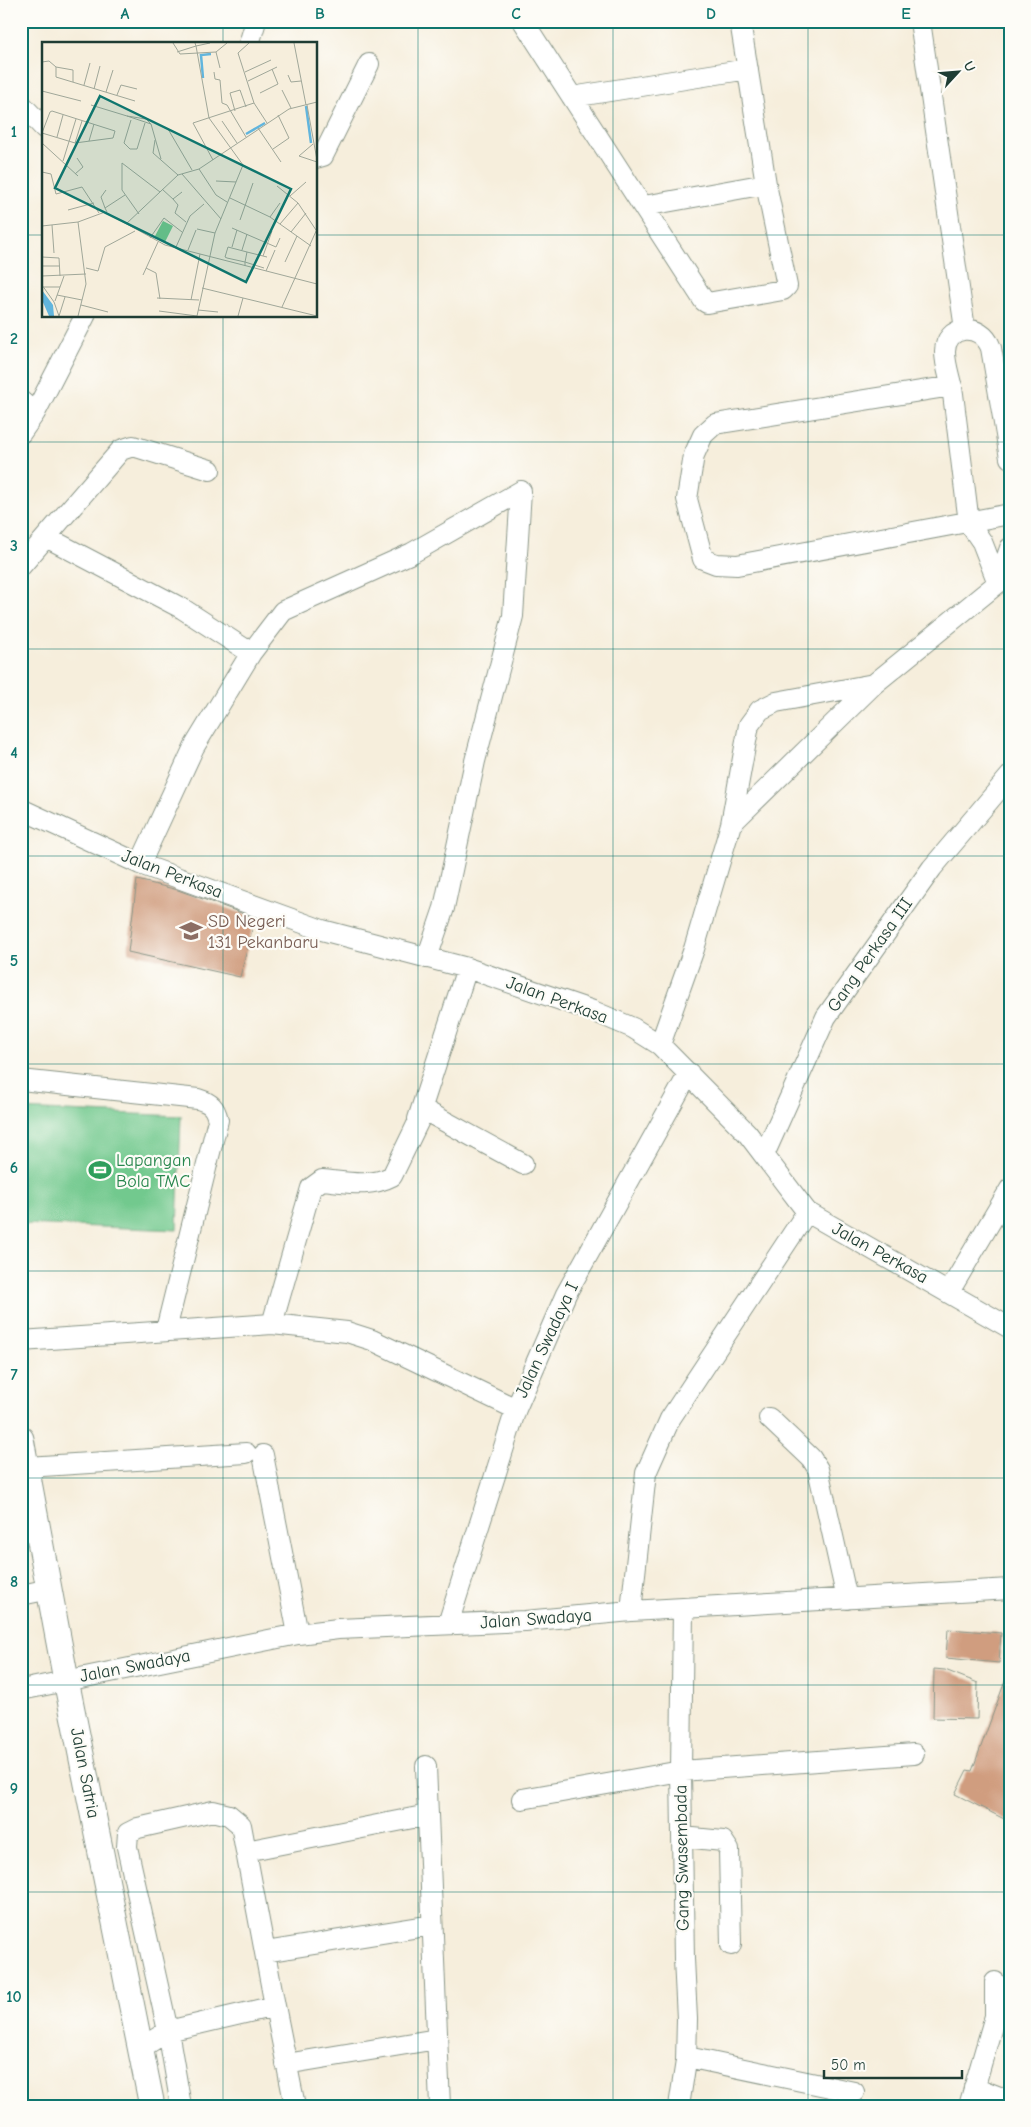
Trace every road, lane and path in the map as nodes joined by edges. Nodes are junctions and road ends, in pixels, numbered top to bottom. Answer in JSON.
{"nodes":[{"id":1,"x":256,"y":21,"type":"edge"},
{"id":2,"x":523,"y":21,"type":"edge"},
{"id":3,"x":740,"y":21,"type":"edge"},
{"id":4,"x":920,"y":21,"type":"edge"},
{"id":5,"x":249,"y":42,"type":"edge"},
{"id":6,"x":369,"y":64,"type":"dead end"},
{"id":7,"x":748,"y":69,"type":"junction"},
{"id":8,"x":572,"y":96,"type":"junction"},
{"id":9,"x":21,"y":104,"type":"edge"},
{"id":10,"x":42,"y":126,"type":"edge"},
{"id":11,"x":318,"y":157,"type":"edge"},
{"id":12,"x":766,"y":184,"type":"junction"},
{"id":13,"x":644,"y":206,"type":"junction"},
{"id":14,"x":84,"y":318,"type":"edge"},
{"id":15,"x":965,"y":330,"type":"junction"},
{"id":16,"x":952,"y":386,"type":"junction"},
{"id":17,"x":28,"y":407,"type":"edge"},
{"id":18,"x":21,"y":433,"type":"edge"},
{"id":19,"x":1010,"y":458,"type":"edge"},
{"id":20,"x":210,"y":470,"type":"dead end"},
{"id":21,"x":1010,"y":514,"type":"edge"},
{"id":22,"x":970,"y":523,"type":"junction"},
{"id":23,"x":46,"y":537,"type":"junction"},
{"id":24,"x":1010,"y":548,"type":"edge"},
{"id":25,"x":21,"y":566,"type":"edge"},
{"id":26,"x":998,"y":584,"type":"junction"},
{"id":27,"x":251,"y":653,"type":"junction"},
{"id":28,"x":874,"y":684,"type":"junction"},
{"id":29,"x":1010,"y":776,"type":"edge"},
{"id":30,"x":21,"y":809,"type":"edge"},
{"id":31,"x":731,"y":824,"type":"junction"},
{"id":32,"x":140,"y":864,"type":"junction"},
{"id":33,"x":427,"y":958,"type":"junction"},
{"id":34,"x":467,"y":968,"type":"junction"},
{"id":35,"x":660,"y":1045,"type":"junction"},
{"id":36,"x":689,"y":1073,"type":"junction"},
{"id":37,"x":21,"y":1080,"type":"edge"},
{"id":38,"x":418,"y":1119,"type":"junction"},
{"id":39,"x":764,"y":1155,"type":"junction"},
{"id":40,"x":523,"y":1164,"type":"dead end"},
{"id":41,"x":1010,"y":1189,"type":"edge"},
{"id":42,"x":807,"y":1212,"type":"junction"},
{"id":43,"x":949,"y":1292,"type":"junction"},
{"id":44,"x":272,"y":1324,"type":"junction"},
{"id":45,"x":1010,"y":1328,"type":"edge"},
{"id":46,"x":166,"y":1330,"type":"junction"},
{"id":47,"x":21,"y":1341,"type":"edge"},
{"id":48,"x":516,"y":1409,"type":"junction"},
{"id":49,"x":769,"y":1418,"type":"dead end"},
{"id":50,"x":21,"y":1439,"type":"edge"},
{"id":51,"x":27,"y":1467,"type":"junction"},
{"id":52,"x":50,"y":1589,"type":"junction"},
{"id":53,"x":1010,"y":1589,"type":"edge"},
{"id":54,"x":21,"y":1596,"type":"edge"},
{"id":55,"x":847,"y":1599,"type":"junction"},
{"id":56,"x":683,"y":1609,"type":"junction"},
{"id":57,"x":631,"y":1611,"type":"junction"},
{"id":58,"x":448,"y":1624,"type":"junction"},
{"id":59,"x":298,"y":1634,"type":"junction"},
{"id":60,"x":66,"y":1680,"type":"junction"},
{"id":61,"x":21,"y":1690,"type":"edge"},
{"id":62,"x":914,"y":1754,"type":"dead end"},
{"id":63,"x":426,"y":1766,"type":"dead end"},
{"id":64,"x":681,"y":1771,"type":"junction"},
{"id":65,"x":522,"y":1799,"type":"dead end"},
{"id":66,"x":428,"y":1815,"type":"junction"},
{"id":67,"x":683,"y":1837,"type":"junction"},
{"id":68,"x":246,"y":1851,"type":"junction"},
{"id":69,"x":432,"y":1926,"type":"junction"},
{"id":70,"x":731,"y":1945,"type":"dead end"},
{"id":71,"x":264,"y":1952,"type":"junction"},
{"id":72,"x":995,"y":1982,"type":"dead end"},
{"id":73,"x":274,"y":2006,"type":"junction"},
{"id":74,"x":168,"y":2031,"type":"junction"},
{"id":75,"x":437,"y":2039,"type":"junction"},
{"id":76,"x":140,"y":2048,"type":"junction"},
{"id":77,"x":686,"y":2057,"type":"junction"},
{"id":78,"x":286,"y":2064,"type":"junction"},
{"id":79,"x":854,"y":2092,"type":"dead end"},
{"id":80,"x":972,"y":2096,"type":"edge"},
{"id":81,"x":1010,"y":2101,"type":"edge"},
{"id":82,"x":152,"y":2106,"type":"edge"},
{"id":83,"x":182,"y":2106,"type":"edge"},
{"id":84,"x":295,"y":2106,"type":"edge"},
{"id":85,"x":440,"y":2106,"type":"edge"},
{"id":86,"x":679,"y":2106,"type":"edge"}],
"edges":[{"from":1,"to":5,"type":"street"},
{"from":2,"to":8,"type":"street"},
{"from":3,"to":7,"type":"street"},
{"from":4,"to":15,"type":"street"},
{"from":6,"to":11,"type":"street"},
{"from":7,"to":8,"type":"street"},
{"from":7,"to":12,"type":"street"},
{"from":8,"to":13,"type":"street"},
{"from":9,"to":10,"type":"street"},
{"from":12,"to":13,"type":"street"},
{"from":12,"to":13,"type":"street"},
{"from":14,"to":17,"type":"street"},
{"from":15,"to":16,"type":"street"},
{"from":15,"to":19,"type":"street"},
{"from":16,"to":22,"type":"street"},
{"from":16,"to":22,"type":"street"},
{"from":17,"to":18,"type":"street"},
{"from":20,"to":23,"type":"street"},
{"from":21,"to":22,"type":"street"},
{"from":22,"to":26,"type":"street"},
{"from":23,"to":25,"type":"street"},
{"from":23,"to":27,"type":"street"},
{"from":24,"to":26,"type":"street"},
{"from":26,"to":28,"type":"street"},
{"from":27,"to":32,"type":"street"},
{"from":27,"to":33,"type":"street"},
{"from":28,"to":31,"type":"street"},
{"from":28,"to":31,"type":"street"},
{"from":29,"to":39,"type":"street","name":"Gang Perkasa III"},
{"from":30,"to":32,"type":"street","name":"Jalan Perkasa"},
{"from":31,"to":35,"type":"street"},
{"from":32,"to":33,"type":"street","name":"Jalan Perkasa"},
{"from":33,"to":34,"type":"street","name":"Jalan Perkasa"},
{"from":34,"to":35,"type":"street","name":"Jalan Perkasa"},
{"from":34,"to":38,"type":"street"},
{"from":35,"to":36,"type":"street","name":"Jalan Perkasa"},
{"from":36,"to":39,"type":"street","name":"Jalan Perkasa"},
{"from":36,"to":48,"type":"street","name":"Jalan Swadaya I"},
{"from":37,"to":46,"type":"street"},
{"from":38,"to":40,"type":"street"},
{"from":38,"to":44,"type":"street"},
{"from":39,"to":42,"type":"street","name":"Jalan Perkasa"},
{"from":41,"to":43,"type":"street"},
{"from":42,"to":43,"type":"street","name":"Jalan Perkasa"},
{"from":42,"to":57,"type":"street"},
{"from":43,"to":45,"type":"street","name":"Jalan Perkasa"},
{"from":44,"to":46,"type":"street"},
{"from":44,"to":48,"type":"street"},
{"from":46,"to":47,"type":"street"},
{"from":48,"to":58,"type":"street","name":"Jalan Swadaya I"},
{"from":49,"to":55,"type":"street"},
{"from":50,"to":51,"type":"street","name":"Jalan Satria"},
{"from":51,"to":52,"type":"street","name":"Jalan Satria"},
{"from":51,"to":59,"type":"street"},
{"from":52,"to":54,"type":"street"},
{"from":52,"to":60,"type":"street","name":"Jalan Satria"},
{"from":53,"to":55,"type":"street","name":"Jalan Swadaya"},
{"from":55,"to":56,"type":"street","name":"Jalan Swadaya"},
{"from":56,"to":57,"type":"street","name":"Jalan Swadaya"},
{"from":56,"to":64,"type":"street","name":"Gang Swasembada"},
{"from":57,"to":58,"type":"street","name":"Jalan Swadaya"},
{"from":58,"to":59,"type":"street","name":"Jalan Swadaya"},
{"from":59,"to":60,"type":"street","name":"Jalan Swadaya"},
{"from":60,"to":61,"type":"street","name":"Jalan Swadaya"},
{"from":60,"to":76,"type":"street","name":"Jalan Satria"},
{"from":62,"to":64,"type":"street"},
{"from":63,"to":66,"type":"street"},
{"from":64,"to":65,"type":"street"},
{"from":64,"to":67,"type":"street","name":"Gang Swasembada"},
{"from":66,"to":68,"type":"street"},
{"from":66,"to":69,"type":"street"},
{"from":67,"to":70,"type":"street"},
{"from":67,"to":77,"type":"street","name":"Gang Swasembada"},
{"from":68,"to":71,"type":"street"},
{"from":68,"to":74,"type":"street"},
{"from":69,"to":71,"type":"street"},
{"from":69,"to":75,"type":"street"},
{"from":71,"to":73,"type":"street"},
{"from":72,"to":80,"type":"street"},
{"from":73,"to":74,"type":"street"},
{"from":73,"to":78,"type":"street"},
{"from":74,"to":76,"type":"street"},
{"from":74,"to":83,"type":"street"},
{"from":75,"to":78,"type":"street"},
{"from":75,"to":85,"type":"street"},
{"from":76,"to":82,"type":"street","name":"Jalan Satria"},
{"from":77,"to":79,"type":"street"},
{"from":77,"to":86,"type":"street","name":"Gang Swasembada"},
{"from":78,"to":84,"type":"street"},
{"from":80,"to":81,"type":"street"}]}
